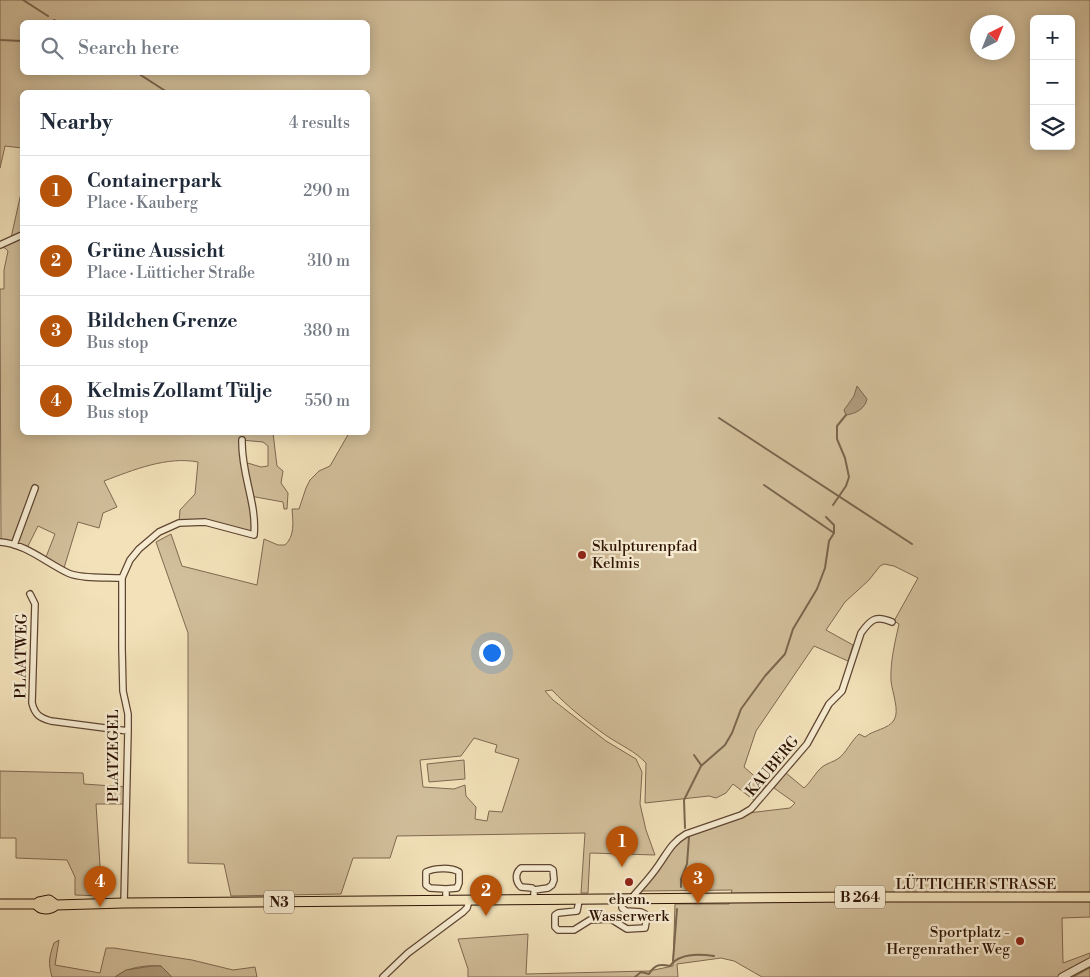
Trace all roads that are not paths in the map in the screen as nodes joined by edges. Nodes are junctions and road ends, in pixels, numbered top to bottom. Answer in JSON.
{"nodes":[{"id":1,"x":20,"y":236,"type":"edge"},
{"id":2,"x":0,"y":245,"type":"edge"},
{"id":3,"x":242,"y":440,"type":"dead end"},
{"id":4,"x":35,"y":488,"type":"dead end"},
{"id":5,"x":0,"y":542,"type":"edge"},
{"id":6,"x":14,"y":545,"type":"junction"},
{"id":7,"x":122,"y":578,"type":"junction"},
{"id":8,"x":30,"y":594,"type":"dead end"},
{"id":9,"x":892,"y":622,"type":"dead end"},
{"id":10,"x":128,"y":731,"type":"junction"},
{"id":11,"x":446,"y":889,"type":"junction"},
{"id":12,"x":534,"y":890,"type":"junction"},
{"id":13,"x":1090,"y":897,"type":"edge"},
{"id":14,"x":469,"y":900,"type":"junction"},
{"id":15,"x":534,"y":900,"type":"junction"},
{"id":16,"x":626,"y":900,"type":"junction"},
{"id":17,"x":446,"y":901,"type":"junction"},
{"id":18,"x":579,"y":901,"type":"junction"},
{"id":19,"x":124,"y":903,"type":"junction"},
{"id":20,"x":0,"y":904,"type":"edge"},
{"id":21,"x":1090,"y":962,"type":"edge"},
{"id":22,"x":383,"y":977,"type":"edge"},
{"id":23,"x":1062,"y":977,"type":"edge"}],
"edges":[{"from":1,"to":2,"type":"street"},
{"from":3,"to":7,"type":"street"},
{"from":4,"to":6,"type":"street"},
{"from":5,"to":6,"type":"street"},
{"from":6,"to":7,"type":"street"},
{"from":7,"to":10,"type":"street","name":"PLATZEGEL"},
{"from":8,"to":10,"type":"street","name":"PLAATWEG"},
{"from":9,"to":16,"type":"street","name":"KAUBERG"},
{"from":10,"to":19,"type":"street","name":"PLATZEGEL"},
{"from":11,"to":11,"type":"street"},
{"from":11,"to":17,"type":"street"},
{"from":12,"to":12,"type":"street"},
{"from":12,"to":15,"type":"street"},
{"from":13,"to":16,"type":"main road","name":"LÜTTICHER STRASSE","number":"B 264"},
{"from":14,"to":15,"type":"main road","name":"LÜTTICHER STRASSE","number":"N3"},
{"from":14,"to":17,"type":"main road","name":"LÜTTICHER STRASSE","number":"N3"},
{"from":14,"to":22,"type":"street"},
{"from":15,"to":18,"type":"main road","name":"LÜTTICHER STRASSE","number":"N3"},
{"from":16,"to":18,"type":"main road","name":"LÜTTICHER STRASSE","number":"N3"},
{"from":16,"to":18,"type":"street"},
{"from":17,"to":19,"type":"main road","name":"LÜTTICHER STRASSE","number":"N3"},
{"from":19,"to":20,"type":"main road","name":"LÜTTICHER STRASSE","number":"N3"},
{"from":21,"to":23,"type":"street"}]}
